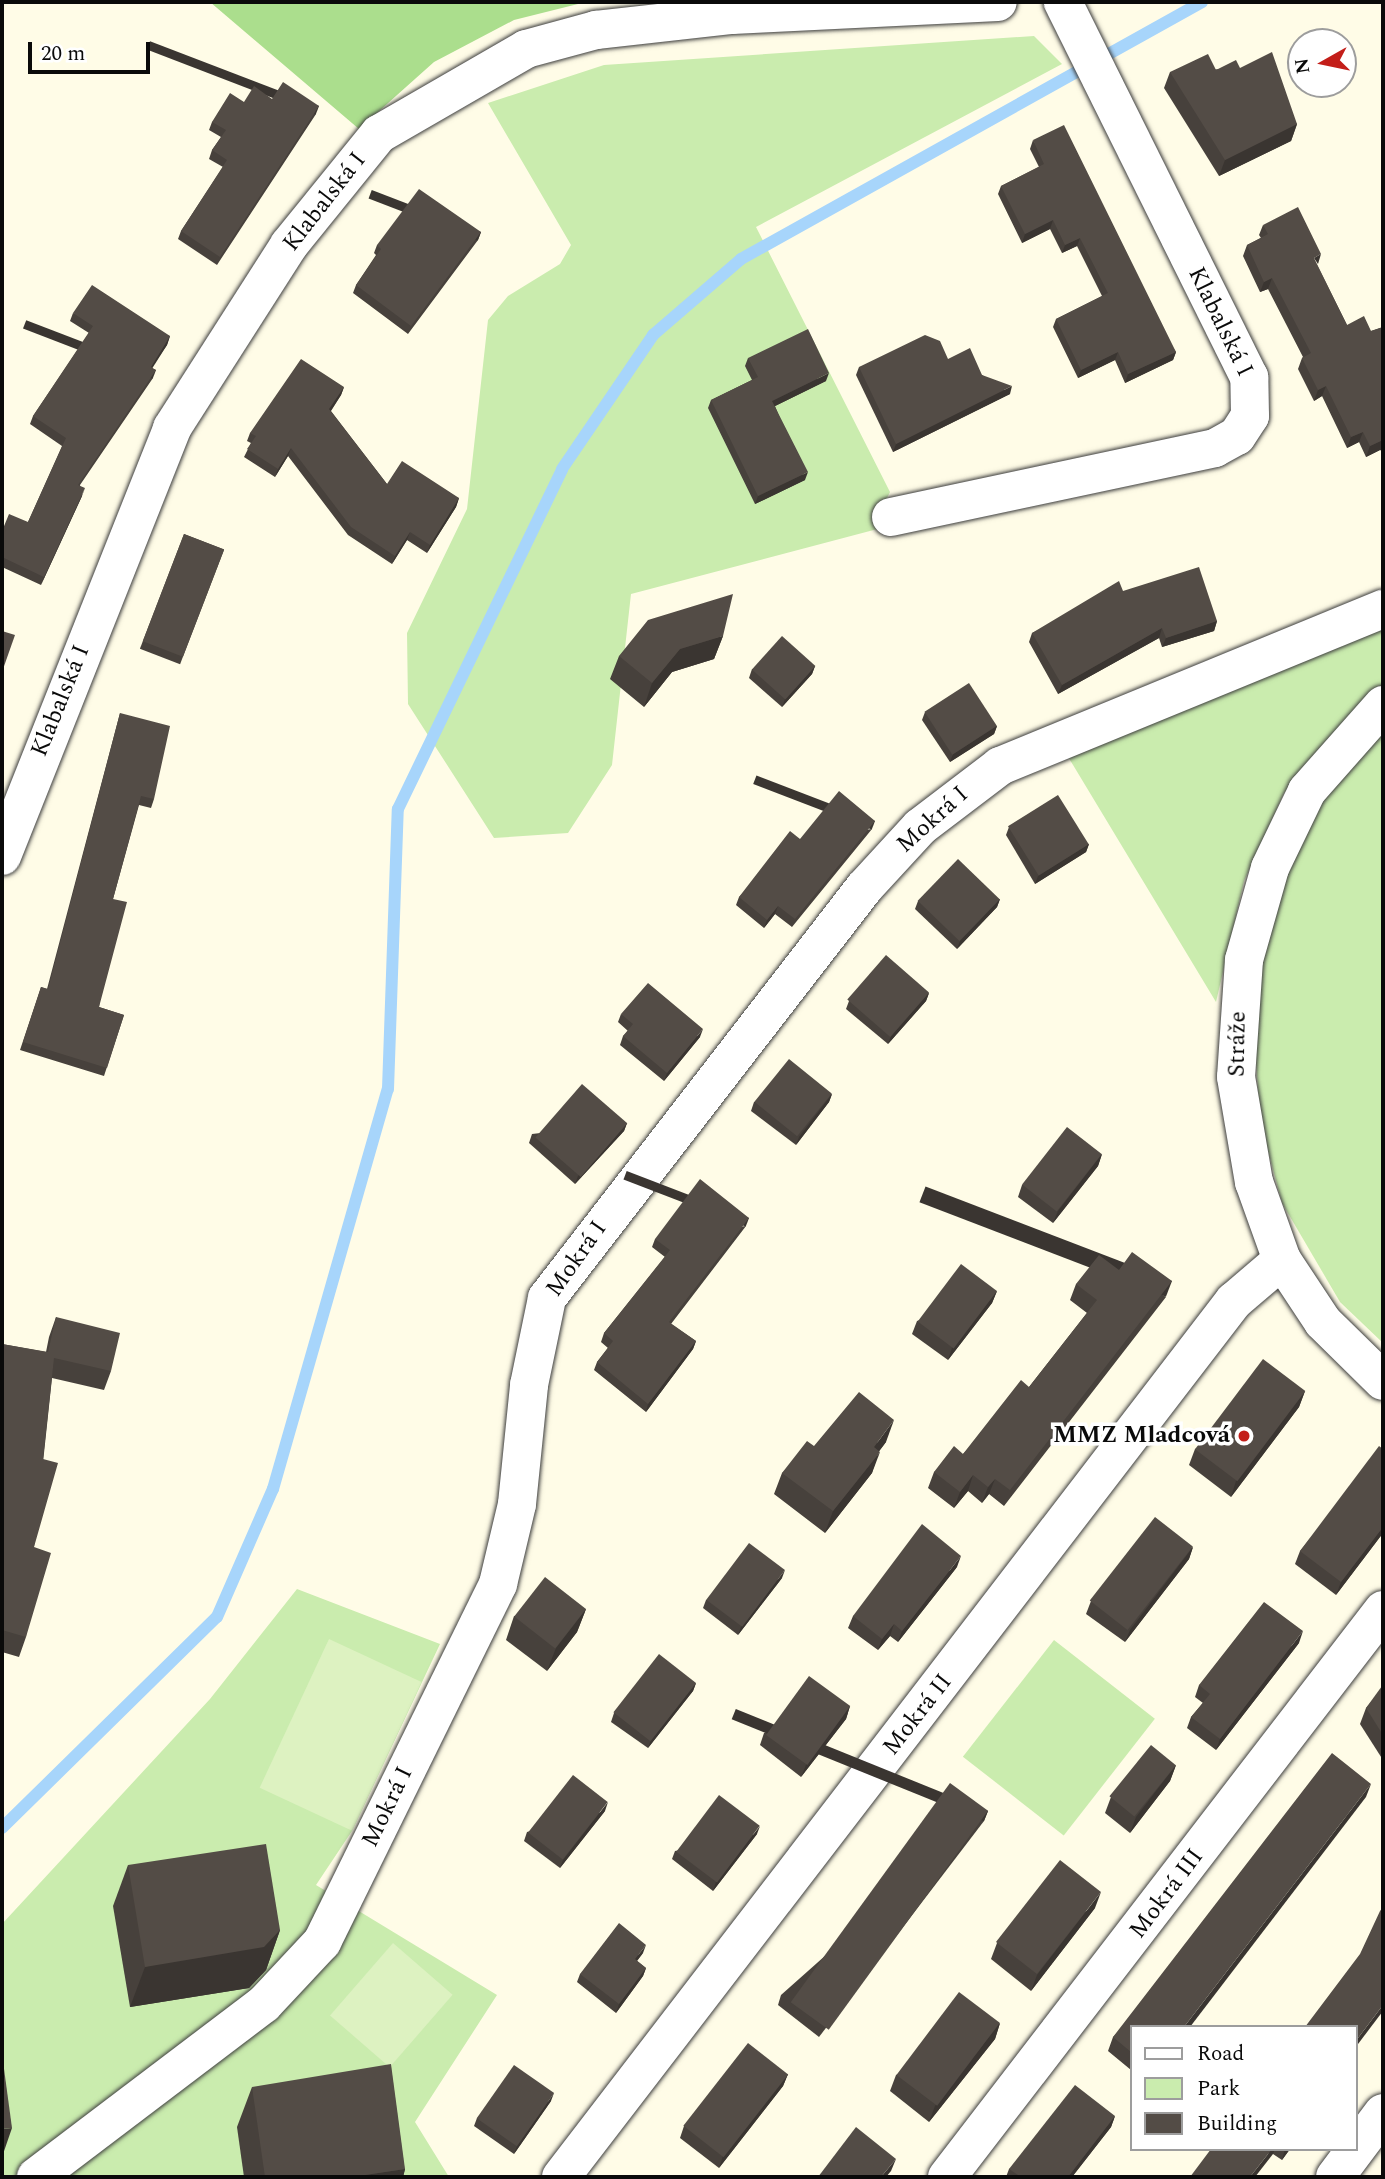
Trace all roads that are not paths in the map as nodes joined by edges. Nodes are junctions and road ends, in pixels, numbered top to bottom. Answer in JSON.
{"nodes":[{"id":1,"x":998,"y":2,"type":"edge"},
{"id":2,"x":1063,"y":2,"type":"edge"},
{"id":3,"x":891,"y":517,"type":"dead end"},
{"id":4,"x":1383,"y":609,"type":"edge"},
{"id":5,"x":1383,"y":705,"type":"edge"},
{"id":6,"x":2,"y":856,"type":"edge"},
{"id":7,"x":1282,"y":1260,"type":"junction"},
{"id":8,"x":1383,"y":1381,"type":"edge"},
{"id":9,"x":1383,"y":1609,"type":"edge"},
{"id":10,"x":1383,"y":2113,"type":"edge"},
{"id":11,"x":1357,"y":2148,"type":"edge"},
{"id":12,"x":1354,"y":2151,"type":"edge"},
{"id":13,"x":36,"y":2177,"type":"edge"},
{"id":14,"x":561,"y":2177,"type":"edge"},
{"id":15,"x":947,"y":2177,"type":"edge"},
{"id":16,"x":1335,"y":2177,"type":"edge"}],
"edges":[{"from":1,"to":6,"type":"street","name":"Klabalská I"},
{"from":2,"to":3,"type":"street","name":"Klabalská I"},
{"from":4,"to":13,"type":"street","name":"Mokrá I"},
{"from":5,"to":7,"type":"street","name":"Stráže"},
{"from":7,"to":8,"type":"street","name":"Stráže"},
{"from":7,"to":14,"type":"street","name":"Mokrá II"},
{"from":9,"to":15,"type":"street","name":"Mokrá III"},
{"from":10,"to":11,"type":"street"},
{"from":12,"to":16,"type":"street"}]}
